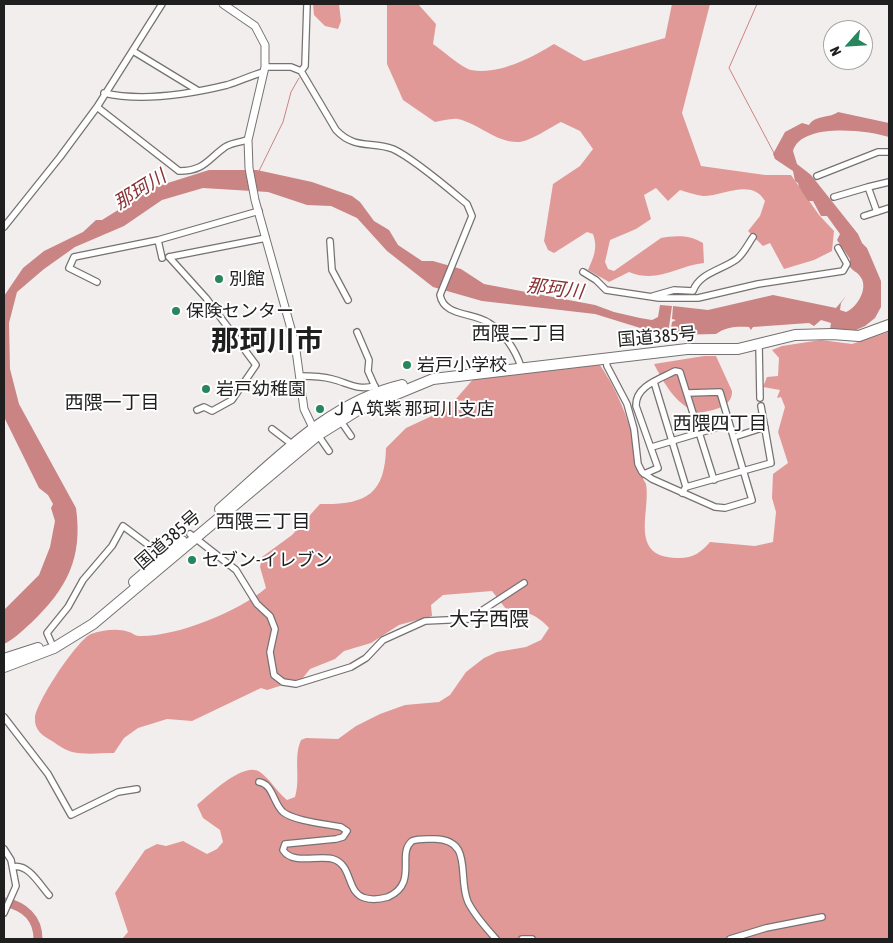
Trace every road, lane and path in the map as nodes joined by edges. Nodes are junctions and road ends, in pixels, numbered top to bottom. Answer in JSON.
{"nodes":[{"id":1,"x":162,"y":4,"type":"edge"},
{"id":2,"x":223,"y":4,"type":"edge"},
{"id":3,"x":307,"y":4,"type":"edge"},
{"id":4,"x":133,"y":51,"type":"junction"},
{"id":5,"x":264,"y":69,"type":"junction"},
{"id":6,"x":301,"y":71,"type":"junction"},
{"id":7,"x":197,"y":90,"type":"junction"},
{"id":8,"x":104,"y":93,"type":"junction"},
{"id":9,"x":97,"y":107,"type":"junction"},
{"id":10,"x":248,"y":140,"type":"junction"},
{"id":11,"x":889,"y":152,"type":"edge"},
{"id":12,"x":817,"y":176,"type":"dead end"},
{"id":13,"x":889,"y":182,"type":"edge"},
{"id":14,"x":868,"y":187,"type":"junction"},
{"id":15,"x":834,"y":198,"type":"dead end"},
{"id":16,"x":889,"y":208,"type":"edge"},
{"id":17,"x":259,"y":211,"type":"junction"},
{"id":18,"x":877,"y":212,"type":"junction"},
{"id":19,"x":864,"y":216,"type":"dead end"},
{"id":20,"x":4,"y":227,"type":"edge"},
{"id":21,"x":754,"y":237,"type":"dead end"},
{"id":22,"x":266,"y":238,"type":"junction"},
{"id":23,"x":158,"y":240,"type":"junction"},
{"id":24,"x":330,"y":241,"type":"dead end"},
{"id":25,"x":838,"y":248,"type":"dead end"},
{"id":26,"x":162,"y":258,"type":"dead end"},
{"id":27,"x":583,"y":272,"type":"dead end"},
{"id":28,"x":97,"y":282,"type":"dead end"},
{"id":29,"x":651,"y":296,"type":"junction"},
{"id":30,"x":348,"y":300,"type":"dead end"},
{"id":31,"x":889,"y":325,"type":"edge"},
{"id":32,"x":358,"y":332,"type":"dead end"},
{"id":33,"x":759,"y":345,"type":"junction"},
{"id":34,"x":606,"y":358,"type":"junction"},
{"id":35,"x":521,"y":367,"type":"junction"},
{"id":36,"x":300,"y":376,"type":"junction"},
{"id":37,"x":654,"y":382,"type":"junction"},
{"id":38,"x":378,"y":393,"type":"junction"},
{"id":39,"x":688,"y":393,"type":"junction"},
{"id":40,"x":760,"y":398,"type":"dead end"},
{"id":41,"x":761,"y":406,"type":"dead end"},
{"id":42,"x":197,"y":410,"type":"dead end"},
{"id":43,"x":340,"y":420,"type":"junction"},
{"id":44,"x":729,"y":424,"type":"junction"},
{"id":45,"x":765,"y":427,"type":"junction"},
{"id":46,"x":272,"y":429,"type":"dead end"},
{"id":47,"x":315,"y":432,"type":"junction"},
{"id":48,"x":700,"y":433,"type":"junction"},
{"id":49,"x":351,"y":436,"type":"dead end"},
{"id":50,"x":734,"y":437,"type":"junction"},
{"id":51,"x":672,"y":441,"type":"junction"},
{"id":52,"x":293,"y":445,"type":"junction"},
{"id":53,"x":652,"y":447,"type":"junction"},
{"id":54,"x":329,"y":451,"type":"dead end"},
{"id":55,"x":743,"y":472,"type":"junction"},
{"id":56,"x":644,"y":474,"type":"junction"},
{"id":57,"x":714,"y":480,"type":"junction"},
{"id":58,"x":684,"y":490,"type":"junction"},
{"id":59,"x":192,"y":536,"type":"junction"},
{"id":60,"x":163,"y":556,"type":"junction"},
{"id":61,"x":524,"y":583,"type":"dead end"},
{"id":62,"x":52,"y":642,"type":"junction"},
{"id":63,"x":4,"y":659,"type":"edge"},
{"id":64,"x":4,"y":667,"type":"edge"},
{"id":65,"x":4,"y":717,"type":"edge"},
{"id":66,"x":259,"y":782,"type":"dead end"},
{"id":67,"x":137,"y":789,"type":"dead end"},
{"id":68,"x":4,"y":850,"type":"edge"},
{"id":69,"x":13,"y":867,"type":"junction"},
{"id":70,"x":49,"y":895,"type":"dead end"},
{"id":71,"x":4,"y":913,"type":"edge"},
{"id":72,"x":822,"y":917,"type":"dead end"},
{"id":73,"x":496,"y":939,"type":"edge"},
{"id":74,"x":522,"y":939,"type":"edge"},
{"id":75,"x":532,"y":939,"type":"edge"},
{"id":76,"x":730,"y":939,"type":"edge"}],
"edges":[{"from":1,"to":4,"type":"street"},
{"from":2,"to":5,"type":"street"},
{"from":3,"to":6,"type":"street"},
{"from":4,"to":7,"type":"street"},
{"from":4,"to":8,"type":"street"},
{"from":5,"to":6,"type":"street"},
{"from":5,"to":7,"type":"street"},
{"from":5,"to":10,"type":"street"},
{"from":6,"to":35,"type":"street"},
{"from":7,"to":8,"type":"street"},
{"from":8,"to":9,"type":"street"},
{"from":9,"to":10,"type":"street"},
{"from":9,"to":20,"type":"street"},
{"from":10,"to":17,"type":"street"},
{"from":11,"to":12,"type":"street"},
{"from":13,"to":14,"type":"street"},
{"from":14,"to":15,"type":"street"},
{"from":14,"to":18,"type":"street"},
{"from":16,"to":18,"type":"street"},
{"from":17,"to":22,"type":"street"},
{"from":17,"to":23,"type":"street"},
{"from":18,"to":19,"type":"street"},
{"from":21,"to":29,"type":"street"},
{"from":22,"to":36,"type":"street"},
{"from":22,"to":42,"type":"street"},
{"from":23,"to":26,"type":"street"},
{"from":23,"to":28,"type":"street"},
{"from":24,"to":30,"type":"street"},
{"from":25,"to":29,"type":"street"},
{"from":27,"to":29,"type":"street"},
{"from":31,"to":33,"type":"highway","name":"国道385号"},
{"from":32,"to":38,"type":"street"},
{"from":33,"to":34,"type":"highway","name":"国道385号"},
{"from":33,"to":40,"type":"street"},
{"from":34,"to":35,"type":"highway","name":"国道385号"},
{"from":34,"to":56,"type":"street"},
{"from":35,"to":38,"type":"highway","name":"国道385号"},
{"from":36,"to":38,"type":"street"},
{"from":36,"to":47,"type":"street"},
{"from":37,"to":39,"type":"street"},
{"from":37,"to":51,"type":"street"},
{"from":37,"to":53,"type":"street"},
{"from":38,"to":43,"type":"highway","name":"国道385号"},
{"from":38,"to":47,"type":"highway","name":"国道385号"},
{"from":39,"to":44,"type":"street"},
{"from":39,"to":48,"type":"street"},
{"from":41,"to":45,"type":"street"},
{"from":43,"to":47,"type":"highway","name":"国道385号"},
{"from":43,"to":49,"type":"street"},
{"from":44,"to":48,"type":"street"},
{"from":44,"to":50,"type":"street"},
{"from":45,"to":50,"type":"street"},
{"from":45,"to":55,"type":"street"},
{"from":46,"to":52,"type":"street"},
{"from":47,"to":52,"type":"highway","name":"国道385号"},
{"from":47,"to":54,"type":"street"},
{"from":47,"to":59,"type":"highway","name":"国道385号"},
{"from":48,"to":51,"type":"street"},
{"from":48,"to":57,"type":"street"},
{"from":50,"to":55,"type":"street"},
{"from":51,"to":53,"type":"street"},
{"from":51,"to":58,"type":"street"},
{"from":52,"to":59,"type":"highway","name":"国道385号"},
{"from":53,"to":56,"type":"street"},
{"from":55,"to":57,"type":"street"},
{"from":55,"to":58,"type":"street"},
{"from":56,"to":58,"type":"street"},
{"from":57,"to":58,"type":"street"},
{"from":59,"to":60,"type":"highway","name":"国道385号"},
{"from":59,"to":61,"type":"street"},
{"from":59,"to":64,"type":"highway","name":"国道385号"},
{"from":60,"to":62,"type":"highway","name":"国道385号"},
{"from":60,"to":62,"type":"street"},
{"from":62,"to":63,"type":"highway","name":"国道385号"},
{"from":65,"to":67,"type":"street"},
{"from":66,"to":73,"type":"street"},
{"from":68,"to":69,"type":"street"},
{"from":69,"to":70,"type":"street"},
{"from":69,"to":71,"type":"street"},
{"from":72,"to":76,"type":"street"},
{"from":74,"to":75,"type":"street"}]}
